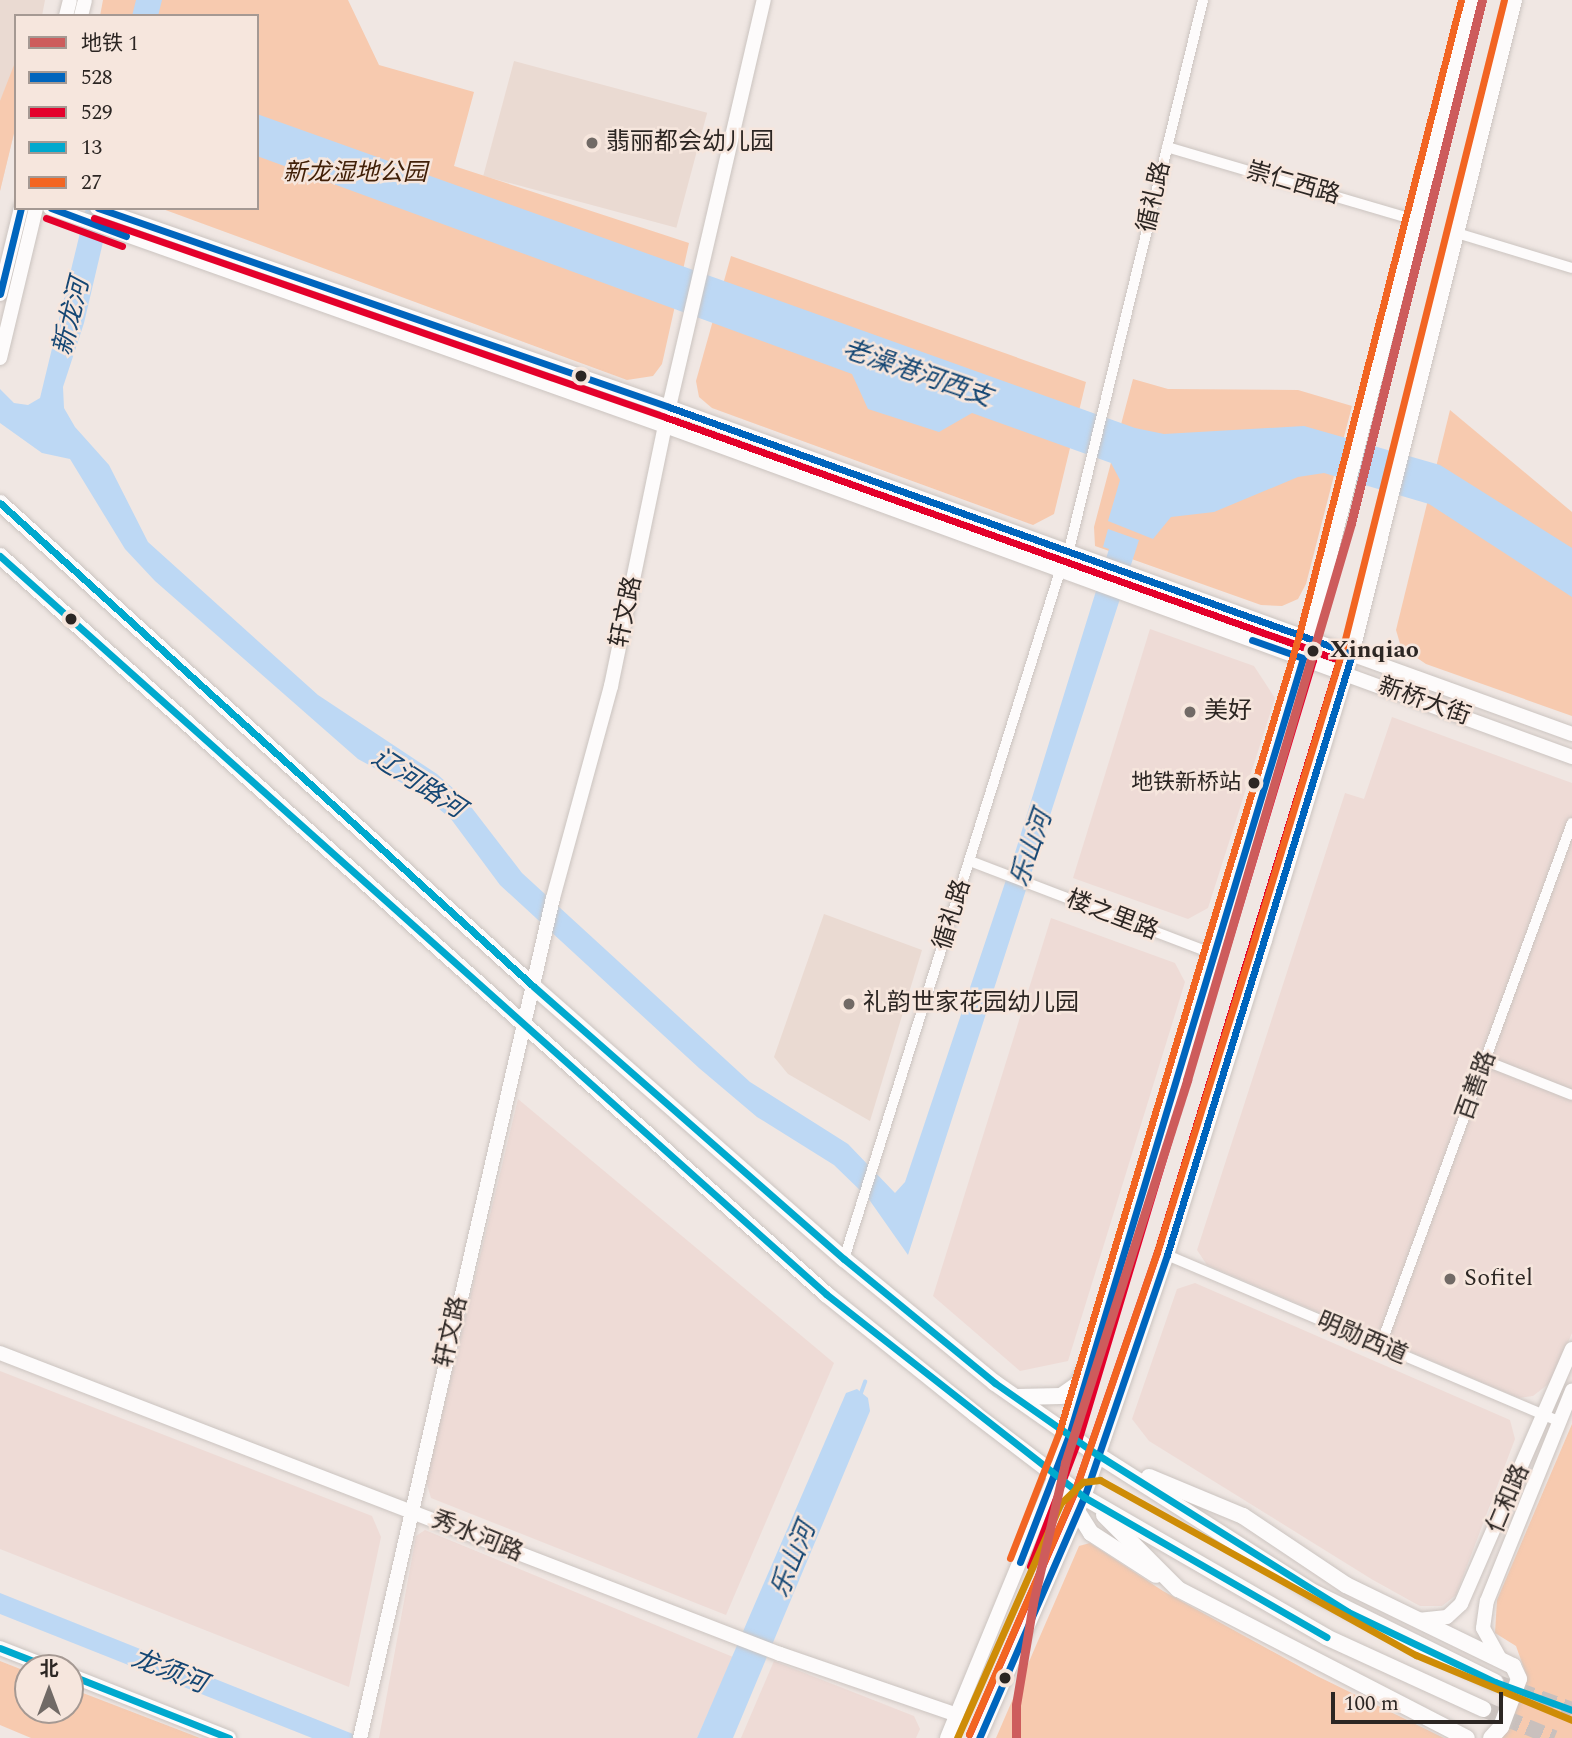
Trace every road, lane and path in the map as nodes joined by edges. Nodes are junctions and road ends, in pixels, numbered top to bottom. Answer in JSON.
{"nodes":[{"id":1,"x":764,"y":0,"type":"edge"},
{"id":2,"x":1203,"y":0,"type":"edge"},
{"id":3,"x":1472,"y":0,"type":"edge"},
{"id":4,"x":1515,"y":0,"type":"edge"},
{"id":5,"x":1167,"y":147,"type":"junction"},
{"id":6,"x":21,"y":210,"type":"edge"},
{"id":7,"x":36,"y":210,"type":"edge"},
{"id":8,"x":55,"y":210,"type":"edge"},
{"id":9,"x":103,"y":210,"type":"edge"},
{"id":10,"x":1419,"y":221,"type":"junction"},
{"id":11,"x":1460,"y":234,"type":"junction"},
{"id":12,"x":1572,"y":268,"type":"edge"},
{"id":13,"x":0,"y":294,"type":"edge"},
{"id":14,"x":0,"y":358,"type":"edge"},
{"id":15,"x":669,"y":407,"type":"junction"},
{"id":16,"x":665,"y":426,"type":"junction"},
{"id":17,"x":0,"y":503,"type":"edge"},
{"id":18,"x":1069,"y":554,"type":"junction"},
{"id":19,"x":0,"y":556,"type":"edge"},
{"id":20,"x":1060,"y":571,"type":"junction"},
{"id":21,"x":1309,"y":638,"type":"junction"},
{"id":22,"x":1352,"y":654,"type":"junction"},
{"id":23,"x":1303,"y":658,"type":"junction"},
{"id":24,"x":1346,"y":673,"type":"junction"},
{"id":25,"x":1572,"y":734,"type":"edge"},
{"id":26,"x":1572,"y":757,"type":"edge"},
{"id":27,"x":1572,"y":823,"type":"edge"},
{"id":28,"x":971,"y":861,"type":"junction"},
{"id":29,"x":1214,"y":954,"type":"junction"},
{"id":30,"x":533,"y":986,"type":"junction"},
{"id":31,"x":523,"y":1025,"type":"junction"},
{"id":32,"x":1486,"y":1061,"type":"junction"},
{"id":33,"x":1572,"y":1095,"type":"edge"},
{"id":34,"x":1167,"y":1255,"type":"junction"},
{"id":35,"x":844,"y":1259,"type":"junction"},
{"id":36,"x":1380,"y":1347,"type":"junction"},
{"id":37,"x":1572,"y":1349,"type":"edge"},
{"id":38,"x":0,"y":1353,"type":"edge"},
{"id":39,"x":1092,"y":1360,"type":"junction"},
{"id":40,"x":1572,"y":1391,"type":"edge"},
{"id":41,"x":1014,"y":1397,"type":"junction"},
{"id":42,"x":1544,"y":1415,"type":"junction"},
{"id":43,"x":1559,"y":1421,"type":"junction"},
{"id":44,"x":1069,"y":1435,"type":"junction"},
{"id":45,"x":1098,"y":1455,"type":"junction"},
{"id":46,"x":1055,"y":1476,"type":"junction"},
{"id":47,"x":1081,"y":1504,"type":"junction"},
{"id":48,"x":412,"y":1511,"type":"junction"},
{"id":49,"x":1419,"y":1620,"type":"junction"},
{"id":50,"x":1499,"y":1657,"type":"junction"},
{"id":51,"x":84,"y":1681,"type":"edge"},
{"id":52,"x":1496,"y":1682,"type":"tunnel mouth"},
{"id":53,"x":1483,"y":1709,"type":"tunnel mouth"},
{"id":54,"x":957,"y":1715,"type":"junction"},
{"id":55,"x":362,"y":1731,"type":"edge"},
{"id":56,"x":229,"y":1738,"type":"edge"},
{"id":57,"x":947,"y":1738,"type":"edge"},
{"id":58,"x":978,"y":1738,"type":"edge"},
{"id":59,"x":1467,"y":1738,"type":"edge"},
{"id":60,"x":1491,"y":1738,"type":"edge"}],
"edges":[{"from":1,"to":15,"type":"street","name":"轩文路"},
{"from":2,"to":5,"type":"street","name":"循礼路"},
{"from":3,"to":10,"type":"street"},
{"from":4,"to":11,"type":"street"},
{"from":5,"to":10,"type":"street","name":"崇仁西路"},
{"from":5,"to":18,"type":"street","name":"循礼路"},
{"from":6,"to":13,"type":"street"},
{"from":7,"to":14,"type":"street"},
{"from":8,"to":16,"type":"street","name":"新桥大街"},
{"from":9,"to":15,"type":"street","name":"新桥大街"},
{"from":10,"to":21,"type":"street"},
{"from":11,"to":12,"type":"street"},
{"from":11,"to":22,"type":"street"},
{"from":15,"to":16,"type":"street","name":"轩文路"},
{"from":15,"to":18,"type":"street","name":"新桥大街"},
{"from":16,"to":20,"type":"street","name":"新桥大街"},
{"from":16,"to":30,"type":"street","name":"轩文路"},
{"from":17,"to":30,"type":"main road"},
{"from":18,"to":21,"type":"street","name":"新桥大街"},
{"from":19,"to":31,"type":"main road"},
{"from":20,"to":23,"type":"street","name":"新桥大街"},
{"from":20,"to":28,"type":"street","name":"循礼路"},
{"from":21,"to":22,"type":"street","name":"新桥大街"},
{"from":21,"to":23,"type":"street"},
{"from":22,"to":24,"type":"street"},
{"from":22,"to":25,"type":"street","name":"新桥大街"},
{"from":23,"to":24,"type":"street","name":"新桥大街"},
{"from":23,"to":29,"type":"street"},
{"from":24,"to":26,"type":"street","name":"新桥大街"},
{"from":24,"to":34,"type":"street"},
{"from":27,"to":32,"type":"street","name":"百善路"},
{"from":28,"to":29,"type":"street","name":"楼之里路"},
{"from":28,"to":35,"type":"street","name":"循礼路"},
{"from":29,"to":39,"type":"street"},
{"from":30,"to":31,"type":"street","name":"轩文路"},
{"from":30,"to":35,"type":"main road"},
{"from":31,"to":46,"type":"main road"},
{"from":31,"to":48,"type":"street","name":"轩文路"},
{"from":32,"to":33,"type":"street"},
{"from":32,"to":36,"type":"street","name":"百善路"},
{"from":34,"to":36,"type":"street","name":"明勋西道"},
{"from":34,"to":45,"type":"street"},
{"from":35,"to":41,"type":"main road"},
{"from":36,"to":42,"type":"street","name":"明勋西道"},
{"from":37,"to":42,"type":"street","name":"仁和路"},
{"from":38,"to":48,"type":"street","name":"秀水河路"},
{"from":39,"to":41,"type":"main road"},
{"from":39,"to":44,"type":"street"},
{"from":40,"to":43,"type":"street","name":"仁和路"},
{"from":41,"to":44,"type":"main road"},
{"from":42,"to":43,"type":"street","name":"明勋西道"},
{"from":42,"to":49,"type":"street","name":"仁和路"},
{"from":43,"to":50,"type":"street","name":"仁和路"},
{"from":44,"to":45,"type":"main road"},
{"from":44,"to":46,"type":"street"},
{"from":45,"to":47,"type":"street"},
{"from":45,"to":49,"type":"main road"},
{"from":45,"to":52,"type":"main road"},
{"from":46,"to":47,"type":"main road"},
{"from":46,"to":54,"type":"street"},
{"from":47,"to":53,"type":"main road"},
{"from":47,"to":58,"type":"street"},
{"from":47,"to":59,"type":"main road"},
{"from":48,"to":54,"type":"street","name":"秀水河路"},
{"from":48,"to":55,"type":"street","name":"轩文路"},
{"from":49,"to":50,"type":"main road"},
{"from":50,"to":60,"type":"main road"},
{"from":51,"to":56,"type":"street"},
{"from":54,"to":57,"type":"street"}]}
